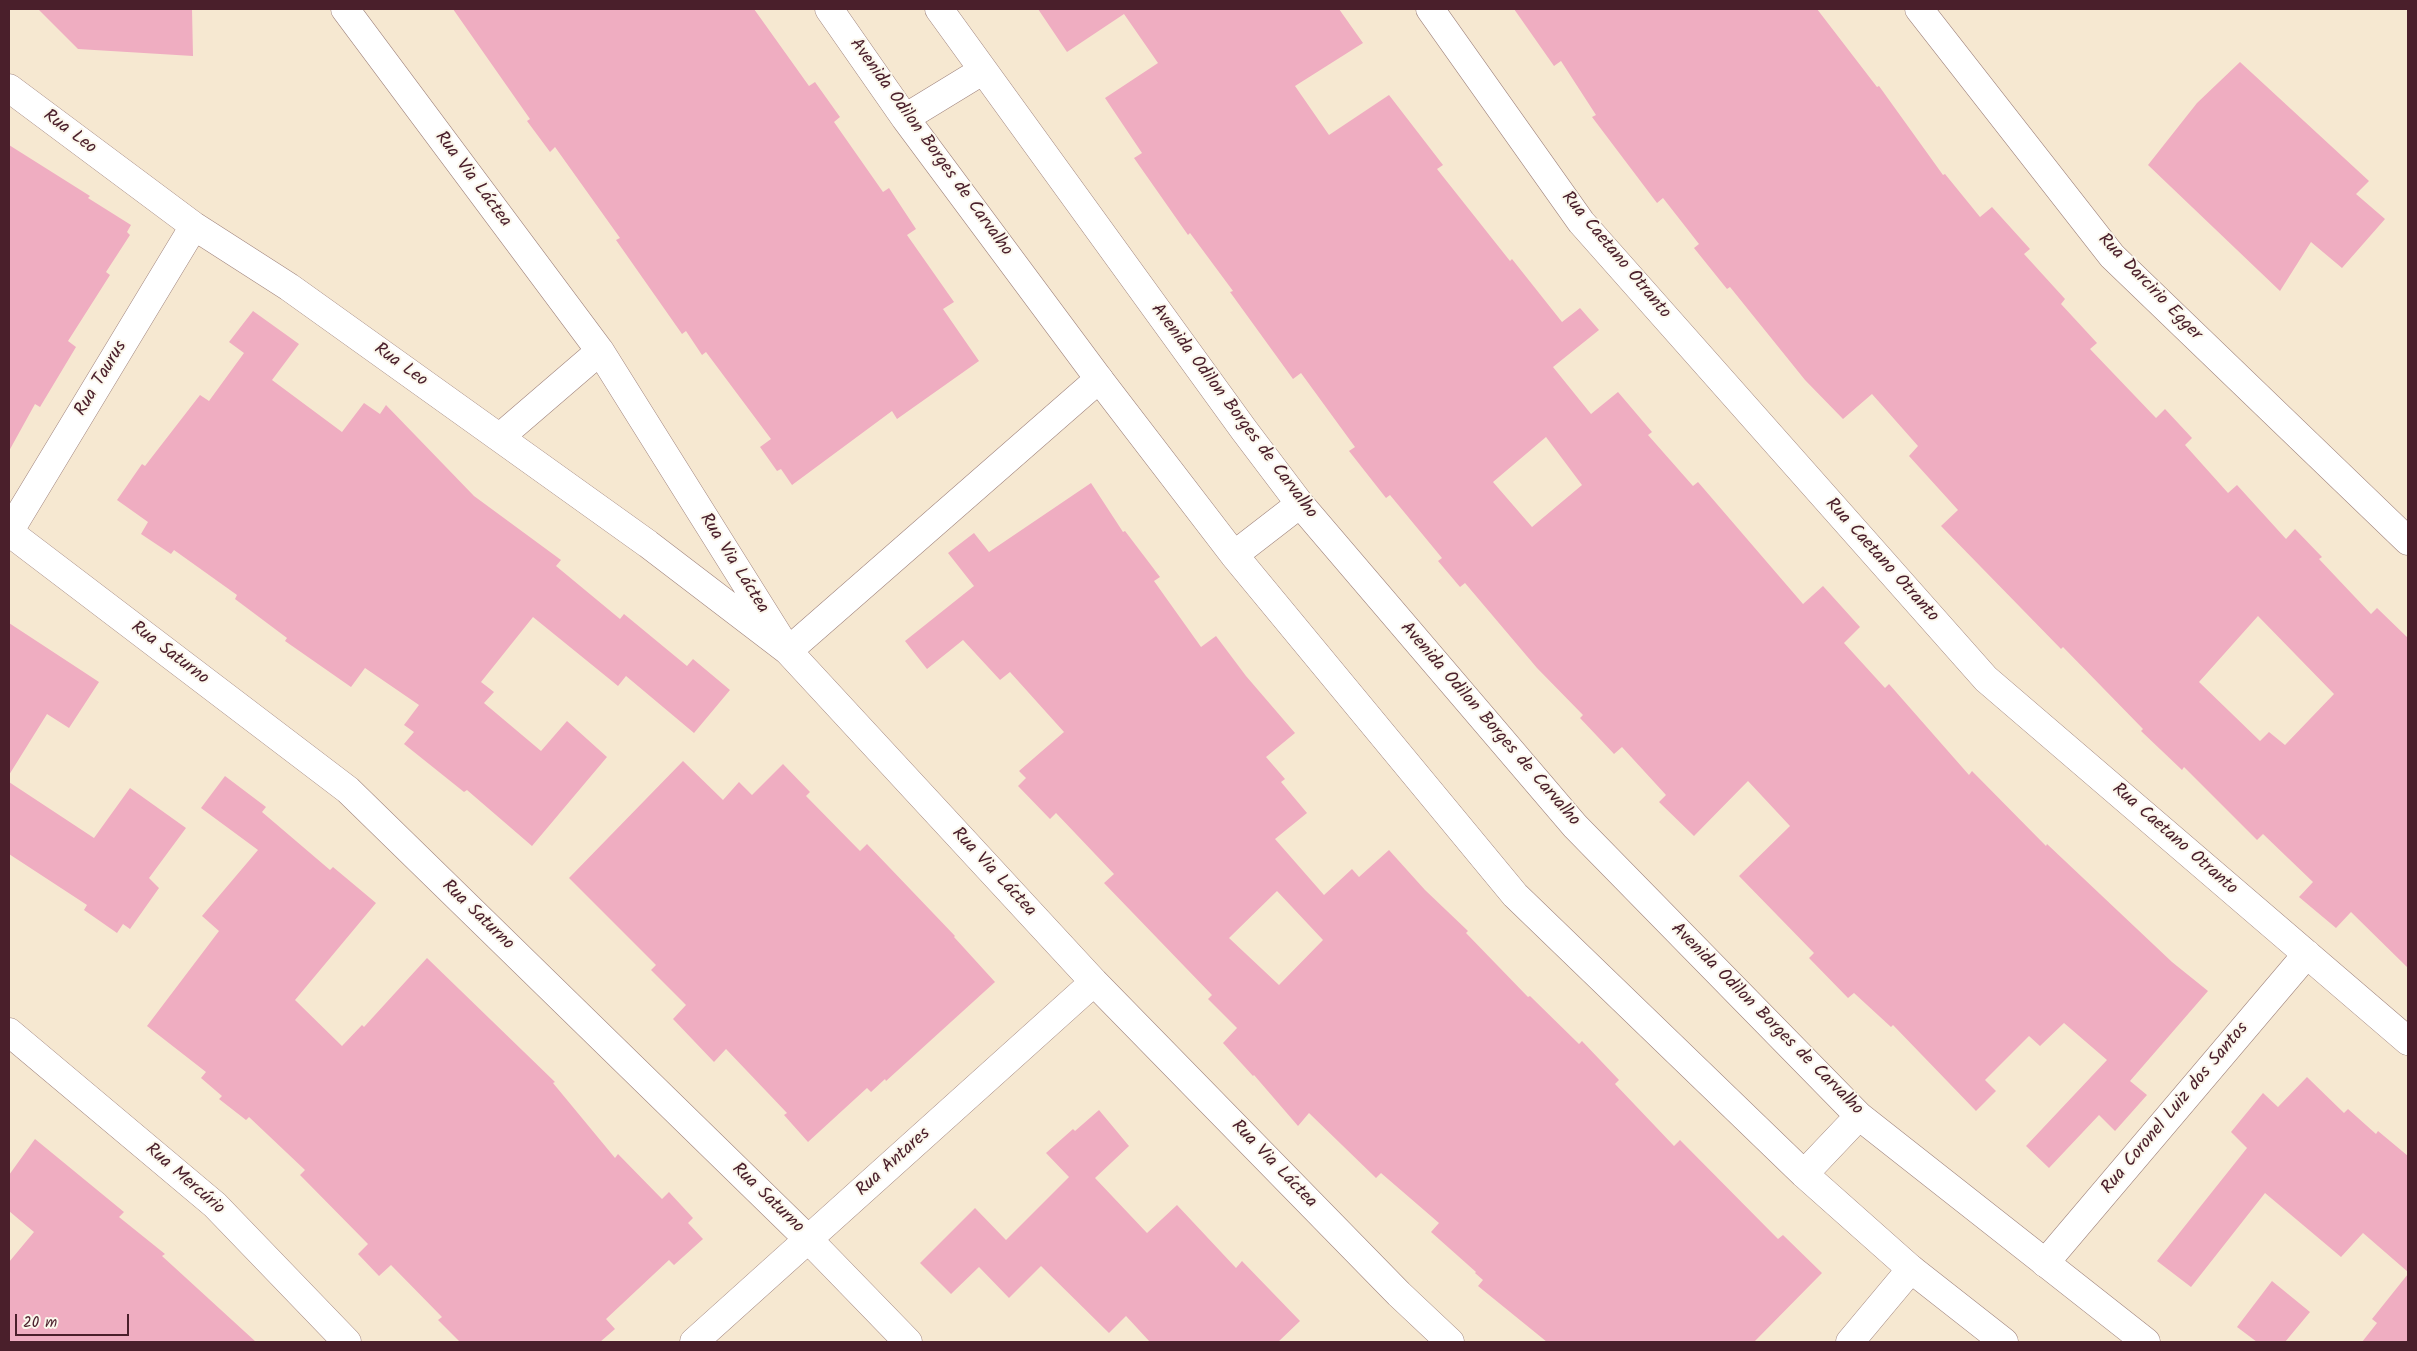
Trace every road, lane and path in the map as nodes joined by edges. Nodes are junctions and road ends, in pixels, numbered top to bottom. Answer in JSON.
{"nodes":[{"id":1,"x":345,"y":9,"type":"edge"},
{"id":2,"x":829,"y":9,"type":"edge"},
{"id":3,"x":939,"y":9,"type":"edge"},
{"id":4,"x":1430,"y":9,"type":"edge"},
{"id":5,"x":1919,"y":9,"type":"edge"},
{"id":6,"x":982,"y":71,"type":"junction"},
{"id":7,"x":9,"y":88,"type":"edge"},
{"id":8,"x":905,"y":118,"type":"junction"},
{"id":9,"x":194,"y":226,"type":"junction"},
{"id":10,"x":600,"y":351,"type":"junction"},
{"id":11,"x":1099,"y":379,"type":"junction"},
{"id":12,"x":500,"y":437,"type":"junction"},
{"id":13,"x":1300,"y":504,"type":"junction"},
{"id":14,"x":9,"y":532,"type":"edge"},
{"id":15,"x":2408,"y":541,"type":"edge"},
{"id":16,"x":1234,"y":555,"type":"junction"},
{"id":17,"x":788,"y":651,"type":"junction"},
{"id":18,"x":2307,"y":954,"type":"junction"},
{"id":19,"x":1094,"y":982,"type":"junction"},
{"id":20,"x":9,"y":1032,"type":"edge"},
{"id":21,"x":2408,"y":1041,"type":"edge"},
{"id":22,"x":1859,"y":1116,"type":"junction"},
{"id":23,"x":1804,"y":1174,"type":"junction"},
{"id":24,"x":809,"y":1240,"type":"junction"},
{"id":25,"x":2045,"y":1263,"type":"junction"},
{"id":26,"x":1911,"y":1269,"type":"junction"},
{"id":27,"x":346,"y":1342,"type":"edge"},
{"id":28,"x":694,"y":1342,"type":"edge"},
{"id":29,"x":908,"y":1342,"type":"edge"},
{"id":30,"x":1450,"y":1342,"type":"edge"},
{"id":31,"x":1850,"y":1342,"type":"edge"},
{"id":32,"x":2004,"y":1342,"type":"edge"},
{"id":33,"x":2145,"y":1342,"type":"edge"}],
"edges":[{"from":1,"to":10,"type":"street","name":"Rua Via Láctea"},
{"from":2,"to":8,"type":"street","name":"Avenida Odilon Borges de Carvalho"},
{"from":3,"to":6,"type":"street","name":"Avenida Odilon Borges de Carvalho"},
{"from":4,"to":18,"type":"street","name":"Rua Caetano Otranto"},
{"from":5,"to":15,"type":"street","name":"Rua Darcirio Egger"},
{"from":6,"to":8,"type":"street"},
{"from":6,"to":13,"type":"street","name":"Avenida Odilon Borges de Carvalho"},
{"from":7,"to":9,"type":"street","name":"Rua Leo"},
{"from":8,"to":11,"type":"street","name":"Avenida Odilon Borges de Carvalho"},
{"from":9,"to":12,"type":"street","name":"Rua Leo"},
{"from":9,"to":14,"type":"street","name":"Rua Taurus"},
{"from":10,"to":12,"type":"street"},
{"from":10,"to":17,"type":"street","name":"Rua Via Láctea"},
{"from":11,"to":16,"type":"street","name":"Avenida Odilon Borges de Carvalho"},
{"from":11,"to":17,"type":"street"},
{"from":12,"to":17,"type":"street","name":"Rua Leo"},
{"from":13,"to":16,"type":"street"},
{"from":13,"to":22,"type":"street","name":"Avenida Odilon Borges de Carvalho"},
{"from":14,"to":24,"type":"street","name":"Rua Saturno"},
{"from":16,"to":23,"type":"street","name":"Avenida Odilon Borges de Carvalho"},
{"from":17,"to":19,"type":"street","name":"Rua Via Láctea"},
{"from":18,"to":21,"type":"street","name":"Rua Caetano Otranto"},
{"from":18,"to":25,"type":"street","name":"Rua Coronel Luiz dos Santos"},
{"from":19,"to":24,"type":"street","name":"Rua Antares"},
{"from":19,"to":30,"type":"street","name":"Rua Via Láctea"},
{"from":20,"to":27,"type":"street","name":"Rua Mercúrio"},
{"from":22,"to":23,"type":"street"},
{"from":22,"to":25,"type":"street","name":"Avenida Odilon Borges de Carvalho"},
{"from":23,"to":26,"type":"street","name":"Avenida Odilon Borges de Carvalho"},
{"from":24,"to":28,"type":"street","name":"Rua Antares"},
{"from":24,"to":29,"type":"street","name":"Rua Saturno"},
{"from":25,"to":33,"type":"street","name":"Avenida Odilon Borges de Carvalho"},
{"from":26,"to":31,"type":"street"},
{"from":26,"to":32,"type":"street","name":"Avenida Odilon Borges de Carvalho"}]}
